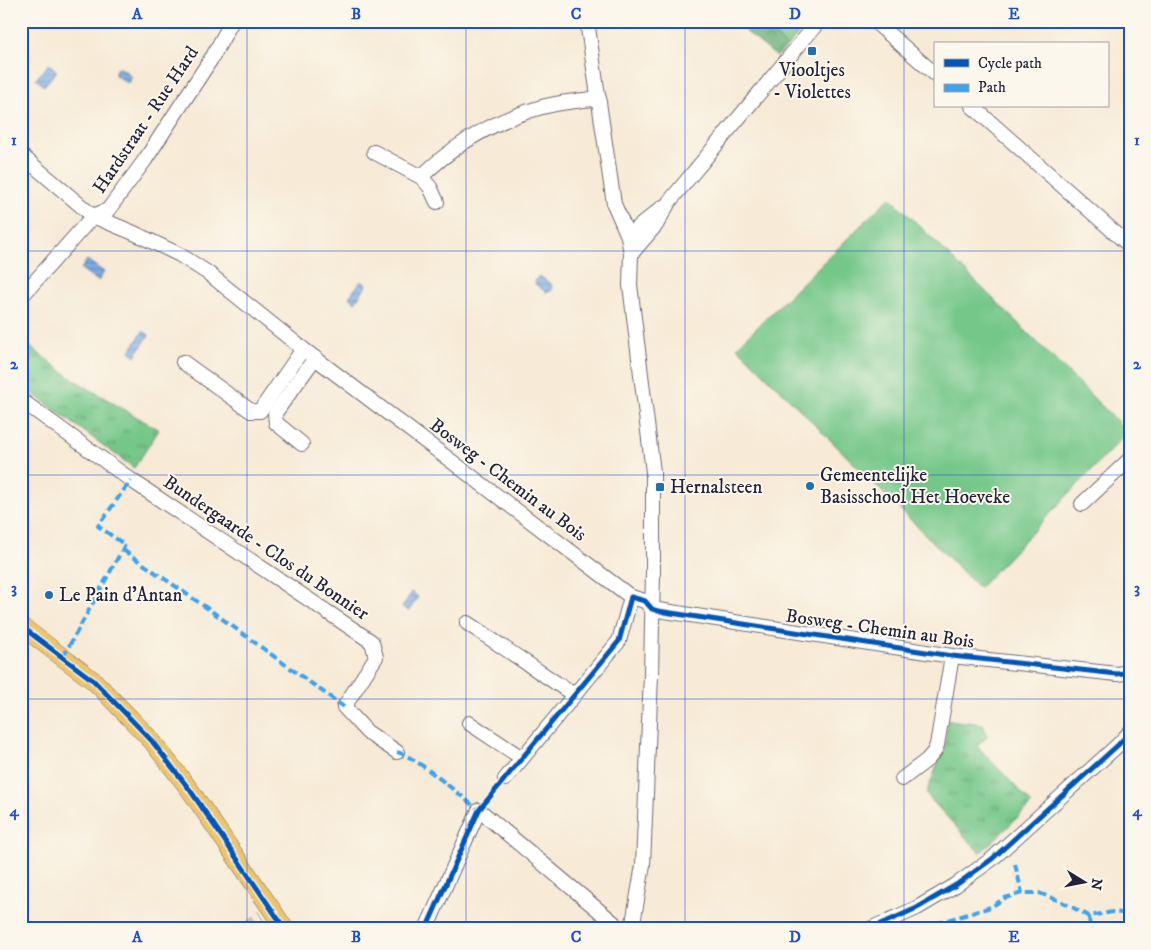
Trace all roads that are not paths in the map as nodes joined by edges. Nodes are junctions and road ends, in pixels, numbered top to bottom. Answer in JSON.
{"nodes":[{"id":1,"x":232,"y":21,"type":"edge"},
{"id":2,"x":587,"y":21,"type":"edge"},
{"id":3,"x":819,"y":21,"type":"edge"},
{"id":4,"x":874,"y":21,"type":"edge"},
{"id":5,"x":934,"y":73,"type":"edge"},
{"id":6,"x":599,"y":98,"type":"junction"},
{"id":7,"x":974,"y":108,"type":"edge"},
{"id":8,"x":374,"y":152,"type":"dead end"},
{"id":9,"x":21,"y":155,"type":"edge"},
{"id":10,"x":421,"y":177,"type":"junction"},
{"id":11,"x":438,"y":202,"type":"dead end"},
{"id":12,"x":669,"y":202,"type":"junction"},
{"id":13,"x":93,"y":216,"type":"junction"},
{"id":14,"x":628,"y":236,"type":"junction"},
{"id":15,"x":1130,"y":246,"type":"edge"},
{"id":16,"x":631,"y":254,"type":"junction"},
{"id":17,"x":21,"y":297,"type":"edge"},
{"id":18,"x":303,"y":349,"type":"junction"},
{"id":19,"x":315,"y":358,"type":"junction"},
{"id":20,"x":183,"y":362,"type":"dead end"},
{"id":21,"x":21,"y":400,"type":"edge"},
{"id":22,"x":302,"y":444,"type":"dead end"},
{"id":23,"x":1130,"y":459,"type":"edge"},
{"id":24,"x":1082,"y":504,"type":"dead end"},
{"id":25,"x":631,"y":597,"type":"junction"},
{"id":26,"x":652,"y":609,"type":"junction"},
{"id":27,"x":467,"y":623,"type":"dead end"},
{"id":28,"x":21,"y":626,"type":"edge"},
{"id":29,"x":952,"y":656,"type":"junction"},
{"id":30,"x":1130,"y":672,"type":"edge"},
{"id":31,"x":574,"y":695,"type":"junction"},
{"id":32,"x":469,"y":723,"type":"dead end"},
{"id":33,"x":1130,"y":732,"type":"edge"},
{"id":34,"x":397,"y":752,"type":"dead end"},
{"id":35,"x":522,"y":758,"type":"junction"},
{"id":36,"x":505,"y":779,"type":"dead end"},
{"id":37,"x":902,"y":779,"type":"dead end"},
{"id":38,"x":285,"y":929,"type":"edge"},
{"id":39,"x":426,"y":929,"type":"edge"},
{"id":40,"x":621,"y":929,"type":"edge"},
{"id":41,"x":632,"y":929,"type":"edge"},
{"id":42,"x":870,"y":929,"type":"edge"}],
"edges":[{"from":1,"to":13,"type":"street","name":"Hardstraat - Rue Hard"},
{"from":2,"to":6,"type":"street"},
{"from":3,"to":12,"type":"street"},
{"from":4,"to":5,"type":"street"},
{"from":6,"to":10,"type":"street"},
{"from":6,"to":14,"type":"street"},
{"from":7,"to":15,"type":"street"},
{"from":8,"to":10,"type":"street"},
{"from":9,"to":13,"type":"street","name":"Bosweg - Chemin au Bois"},
{"from":10,"to":11,"type":"street"},
{"from":12,"to":14,"type":"street"},
{"from":12,"to":16,"type":"street"},
{"from":13,"to":17,"type":"street","name":"Hardstraat - Rue Hard"},
{"from":13,"to":18,"type":"street","name":"Bosweg - Chemin au Bois"},
{"from":14,"to":16,"type":"street"},
{"from":16,"to":26,"type":"street"},
{"from":18,"to":19,"type":"street","name":"Bosweg - Chemin au Bois"},
{"from":18,"to":20,"type":"street"},
{"from":19,"to":22,"type":"street"},
{"from":19,"to":25,"type":"street","name":"Bosweg - Chemin au Bois"},
{"from":21,"to":34,"type":"street","name":"Bundergaarde - Clos du Bonnier"},
{"from":23,"to":24,"type":"street"},
{"from":25,"to":26,"type":"street","name":"Bosweg - Chemin au Bois"},
{"from":25,"to":31,"type":"street"},
{"from":26,"to":29,"type":"street","name":"Bosweg - Chemin au Bois"},
{"from":26,"to":41,"type":"street"},
{"from":27,"to":31,"type":"street"},
{"from":28,"to":38,"type":"main road"},
{"from":29,"to":30,"type":"street","name":"Bosweg - Chemin au Bois"},
{"from":29,"to":37,"type":"street"},
{"from":31,"to":35,"type":"street"},
{"from":32,"to":35,"type":"street"},
{"from":33,"to":42,"type":"street"},
{"from":35,"to":36,"type":"street"},
{"from":39,"to":40,"type":"street"}]}
